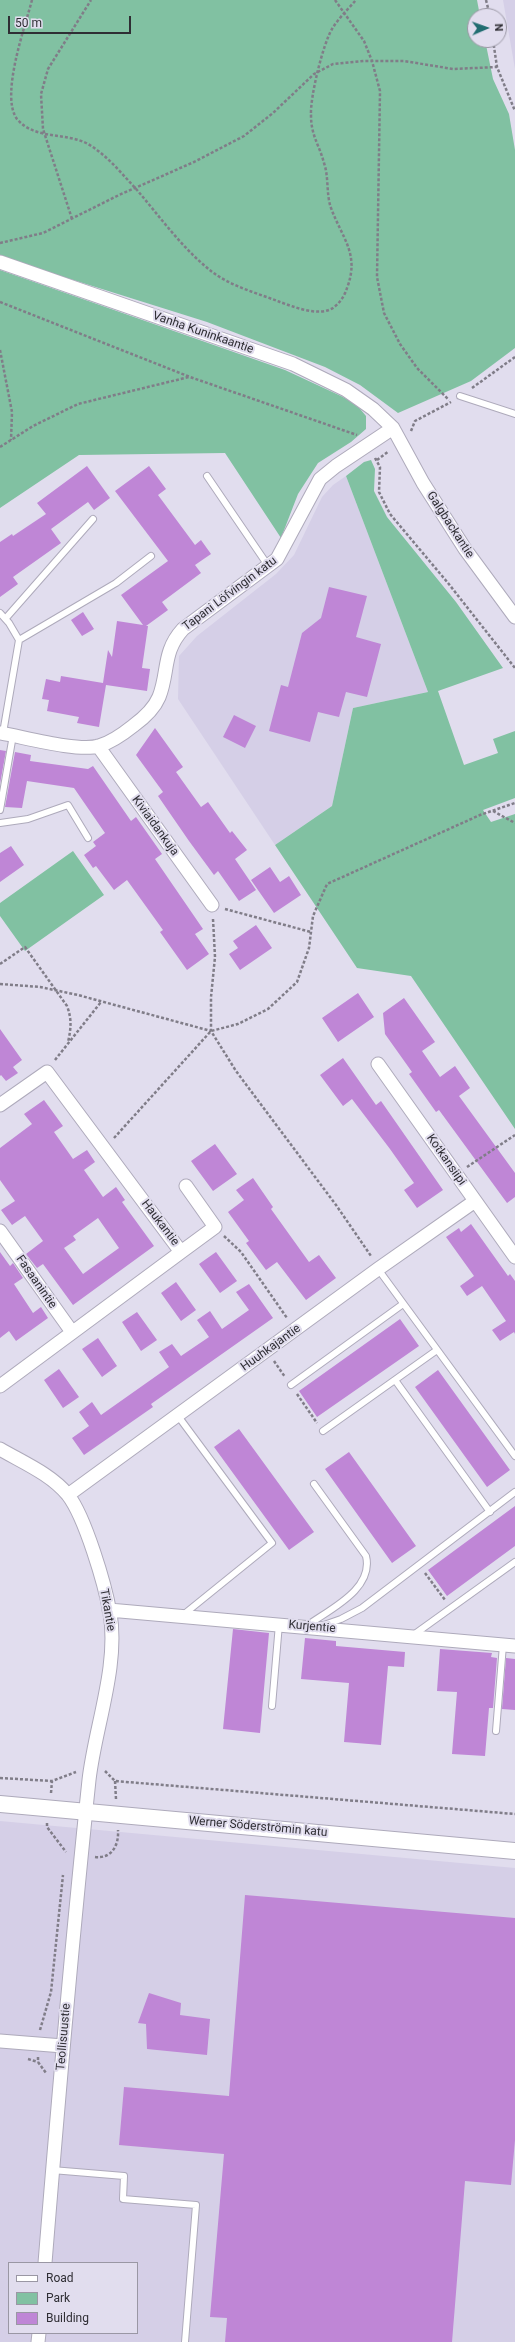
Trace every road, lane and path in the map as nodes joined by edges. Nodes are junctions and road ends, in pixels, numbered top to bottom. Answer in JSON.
{"nodes":[{"id":1,"x":32,"y":0,"type":"edge"},
{"id":2,"x":91,"y":0,"type":"edge"},
{"id":3,"x":335,"y":0,"type":"edge"},
{"id":4,"x":356,"y":0,"type":"edge"},
{"id":5,"x":344,"y":14,"type":"junction"},
{"id":6,"x":494,"y":48,"type":"edge"},
{"id":7,"x":372,"y":61,"type":"junction"},
{"id":8,"x":496,"y":67,"type":"junction"},
{"id":9,"x":319,"y":71,"type":"junction"},
{"id":10,"x":515,"y":111,"type":"edge"},
{"id":11,"x":45,"y":134,"type":"junction"},
{"id":12,"x":135,"y":188,"type":"junction"},
{"id":13,"x":72,"y":219,"type":"junction"},
{"id":14,"x":0,"y":243,"type":"edge"},
{"id":15,"x":0,"y":262,"type":"edge"},
{"id":16,"x":0,"y":302,"type":"edge"},
{"id":17,"x":0,"y":350,"type":"edge"},
{"id":18,"x":515,"y":357,"type":"edge"},
{"id":19,"x":190,"y":377,"type":"junction"},
{"id":20,"x":460,"y":396,"type":"junction"},
{"id":21,"x":452,"y":402,"type":"junction"},
{"id":22,"x":515,"y":414,"type":"edge"},
{"id":23,"x":393,"y":428,"type":"junction"},
{"id":24,"x":11,"y":440,"type":"junction"},
{"id":25,"x":401,"y":444,"type":"junction"},
{"id":26,"x":366,"y":446,"type":"junction"},
{"id":27,"x":0,"y":447,"type":"edge"},
{"id":28,"x":376,"y":460,"type":"junction"},
{"id":29,"x":207,"y":476,"type":"dead end"},
{"id":30,"x":93,"y":520,"type":"dead end"},
{"id":31,"x":151,"y":556,"type":"dead end"},
{"id":32,"x":269,"y":567,"type":"junction"},
{"id":33,"x":0,"y":613,"type":"edge"},
{"id":34,"x":515,"y":617,"type":"edge"},
{"id":35,"x":6,"y":618,"type":"junction"},
{"id":36,"x":19,"y":640,"type":"junction"},
{"id":37,"x":515,"y":668,"type":"edge"},
{"id":38,"x":5,"y":734,"type":"edge"},
{"id":39,"x":98,"y":746,"type":"junction"},
{"id":40,"x":515,"y":803,"type":"edge"},
{"id":41,"x":0,"y":810,"type":"edge"},
{"id":42,"x":493,"y":811,"type":"junction"},
{"id":43,"x":0,"y":823,"type":"edge"},
{"id":44,"x":515,"y":823,"type":"edge"},
{"id":45,"x":88,"y":838,"type":"dead end"},
{"id":46,"x":212,"y":905,"type":"junction"},
{"id":47,"x":311,"y":932,"type":"junction"},
{"id":48,"x":0,"y":964,"type":"edge"},
{"id":49,"x":0,"y":984,"type":"edge"},
{"id":50,"x":54,"y":990,"type":"junction"},
{"id":51,"x":101,"y":1002,"type":"junction"},
{"id":52,"x":211,"y":1031,"type":"junction"},
{"id":53,"x":68,"y":1042,"type":"junction"},
{"id":54,"x":378,"y":1064,"type":"dead end"},
{"id":55,"x":47,"y":1072,"type":"junction"},
{"id":56,"x":0,"y":1105,"type":"edge"},
{"id":57,"x":515,"y":1135,"type":"edge"},
{"id":58,"x":104,"y":1149,"type":"junction"},
{"id":59,"x":456,"y":1174,"type":"junction"},
{"id":60,"x":186,"y":1186,"type":"dead end"},
{"id":61,"x":475,"y":1201,"type":"junction"},
{"id":62,"x":215,"y":1228,"type":"junction"},
{"id":63,"x":0,"y":1231,"type":"edge"},
{"id":64,"x":181,"y":1252,"type":"junction"},
{"id":65,"x":515,"y":1257,"type":"edge"},
{"id":66,"x":378,"y":1269,"type":"junction"},
{"id":67,"x":403,"y":1304,"type":"junction"},
{"id":68,"x":295,"y":1330,"type":"junction"},
{"id":69,"x":72,"y":1332,"type":"junction"},
{"id":70,"x":437,"y":1350,"type":"junction"},
{"id":71,"x":395,"y":1380,"type":"junction"},
{"id":72,"x":291,"y":1385,"type":"dead end"},
{"id":73,"x":0,"y":1386,"type":"edge"},
{"id":74,"x":178,"y":1416,"type":"junction"},
{"id":75,"x":323,"y":1431,"type":"dead end"},
{"id":76,"x":0,"y":1449,"type":"edge"},
{"id":77,"x":515,"y":1456,"type":"edge"},
{"id":78,"x":314,"y":1484,"type":"dead end"},
{"id":79,"x":515,"y":1492,"type":"edge"},
{"id":80,"x":68,"y":1495,"type":"junction"},
{"id":81,"x":490,"y":1512,"type":"junction"},
{"id":82,"x":515,"y":1562,"type":"edge"},
{"id":83,"x":420,"y":1566,"type":"junction"},
{"id":84,"x":451,"y":1608,"type":"junction"},
{"id":85,"x":110,"y":1610,"type":"junction"},
{"id":86,"x":181,"y":1617,"type":"junction"},
{"id":87,"x":279,"y":1624,"type":"junction"},
{"id":88,"x":311,"y":1627,"type":"junction"},
{"id":89,"x":410,"y":1637,"type":"junction"},
{"id":90,"x":509,"y":1646,"type":"edge"},
{"id":91,"x":272,"y":1706,"type":"dead end"},
{"id":92,"x":496,"y":1730,"type":"dead end"},
{"id":93,"x":90,"y":1771,"type":"junction"},
{"id":94,"x":0,"y":1778,"type":"edge"},
{"id":95,"x":52,"y":1781,"type":"junction"},
{"id":96,"x":0,"y":1804,"type":"edge"},
{"id":97,"x":48,"y":1809,"type":"junction"},
{"id":98,"x":86,"y":1812,"type":"junction"},
{"id":99,"x":515,"y":1814,"type":"edge"},
{"id":100,"x":117,"y":1815,"type":"junction"},
{"id":101,"x":515,"y":1851,"type":"edge"},
{"id":102,"x":82,"y":1856,"type":"junction"},
{"id":103,"x":65,"y":1868,"type":"dead end"},
{"id":104,"x":0,"y":2041,"type":"edge"},
{"id":105,"x":39,"y":2044,"type":"junction"},
{"id":106,"x":63,"y":2046,"type":"junction"},
{"id":107,"x":48,"y":2076,"type":"dead end"},
{"id":108,"x":52,"y":2170,"type":"junction"},
{"id":109,"x":45,"y":2262,"type":"edge"},
{"id":110,"x":185,"y":2342,"type":"edge"}],
"edges":[{"from":1,"to":11,"type":"path"},
{"from":2,"to":11,"type":"path"},
{"from":3,"to":5,"type":"path"},
{"from":4,"to":5,"type":"path"},
{"from":5,"to":7,"type":"path"},
{"from":5,"to":9,"type":"path"},
{"from":6,"to":8,"type":"path"},
{"from":7,"to":8,"type":"path"},
{"from":7,"to":9,"type":"path"},
{"from":7,"to":21,"type":"path"},
{"from":8,"to":10,"type":"path"},
{"from":9,"to":12,"type":"path"},
{"from":9,"to":12,"type":"path"},
{"from":11,"to":12,"type":"path"},
{"from":11,"to":13,"type":"path"},
{"from":12,"to":13,"type":"path"},
{"from":13,"to":14,"type":"path"},
{"from":15,"to":23,"type":"street","name":"Vanha Kuninkaantie"},
{"from":16,"to":19,"type":"path"},
{"from":17,"to":24,"type":"path"},
{"from":18,"to":20,"type":"path"},
{"from":19,"to":24,"type":"path"},
{"from":19,"to":26,"type":"path"},
{"from":20,"to":21,"type":"path"},
{"from":20,"to":22,"type":"lane"},
{"from":21,"to":25,"type":"path"},
{"from":23,"to":25,"type":"street","name":"Galgbackantie"},
{"from":23,"to":26,"type":"street","name":"Tapani Löfvingin katu"},
{"from":24,"to":27,"type":"path"},
{"from":25,"to":28,"type":"path"},
{"from":25,"to":34,"type":"street","name":"Galgbackantie"},
{"from":26,"to":28,"type":"path"},
{"from":26,"to":32,"type":"street","name":"Tapani Löfvingin katu"},
{"from":28,"to":37,"type":"path"},
{"from":29,"to":32,"type":"lane"},
{"from":30,"to":35,"type":"lane"},
{"from":31,"to":36,"type":"lane"},
{"from":32,"to":39,"type":"street","name":"Tapani Löfvingin katu"},
{"from":33,"to":35,"type":"lane"},
{"from":35,"to":36,"type":"lane"},
{"from":36,"to":38,"type":"lane"},
{"from":38,"to":39,"type":"street","name":"Tapani Löfvingin katu"},
{"from":38,"to":41,"type":"lane"},
{"from":39,"to":46,"type":"street","name":"Kiviaidankuja"},
{"from":40,"to":42,"type":"path"},
{"from":42,"to":44,"type":"path"},
{"from":42,"to":47,"type":"path"},
{"from":43,"to":45,"type":"lane"},
{"from":46,"to":47,"type":"path"},
{"from":46,"to":52,"type":"path"},
{"from":47,"to":52,"type":"path"},
{"from":48,"to":50,"type":"path"},
{"from":49,"to":50,"type":"path"},
{"from":50,"to":51,"type":"path"},
{"from":50,"to":53,"type":"path"},
{"from":51,"to":52,"type":"path"},
{"from":51,"to":53,"type":"path"},
{"from":52,"to":58,"type":"path"},
{"from":52,"to":66,"type":"path"},
{"from":53,"to":55,"type":"path"},
{"from":54,"to":59,"type":"street","name":"Kotkansiipi"},
{"from":55,"to":56,"type":"street"},
{"from":55,"to":58,"type":"street","name":"Haukantie"},
{"from":57,"to":59,"type":"path"},
{"from":58,"to":64,"type":"street","name":"Haukantie"},
{"from":59,"to":61,"type":"street","name":"Kotkansiipi"},
{"from":60,"to":62,"type":"street"},
{"from":61,"to":65,"type":"street","name":"Kotkansiipi"},
{"from":61,"to":66,"type":"street","name":"Huuhkajantie"},
{"from":62,"to":64,"type":"street"},
{"from":62,"to":68,"type":"path"},
{"from":63,"to":69,"type":"street","name":"Fasaanintie"},
{"from":64,"to":69,"type":"street","name":"Haukantie"},
{"from":66,"to":67,"type":"lane"},
{"from":66,"to":68,"type":"street","name":"Huuhkajantie"},
{"from":67,"to":70,"type":"lane"},
{"from":67,"to":72,"type":"lane"},
{"from":68,"to":74,"type":"street","name":"Huuhkajantie"},
{"from":69,"to":73,"type":"street","name":"Haukantie"},
{"from":70,"to":71,"type":"lane"},
{"from":70,"to":77,"type":"lane"},
{"from":71,"to":75,"type":"lane"},
{"from":71,"to":81,"type":"lane"},
{"from":74,"to":80,"type":"street","name":"Huuhkajantie"},
{"from":74,"to":86,"type":"lane"},
{"from":76,"to":80,"type":"street","name":"Tikantie"},
{"from":78,"to":88,"type":"lane"},
{"from":79,"to":81,"type":"lane"},
{"from":80,"to":85,"type":"street","name":"Tikantie"},
{"from":81,"to":83,"type":"lane"},
{"from":82,"to":84,"type":"lane"},
{"from":83,"to":84,"type":"path"},
{"from":83,"to":88,"type":"lane"},
{"from":84,"to":89,"type":"lane"},
{"from":85,"to":86,"type":"street","name":"Kurjentie"},
{"from":85,"to":93,"type":"street","name":"Tikantie"},
{"from":86,"to":87,"type":"street","name":"Kurjentie"},
{"from":87,"to":88,"type":"street","name":"Kurjentie"},
{"from":87,"to":91,"type":"lane"},
{"from":88,"to":89,"type":"street","name":"Kurjentie"},
{"from":89,"to":90,"type":"street","name":"Kurjentie"},
{"from":90,"to":92,"type":"lane"},
{"from":93,"to":95,"type":"path"},
{"from":93,"to":98,"type":"street","name":"Tikantie"},
{"from":93,"to":99,"type":"path"},
{"from":94,"to":95,"type":"path"},
{"from":95,"to":97,"type":"path"},
{"from":96,"to":97,"type":"street","name":"Werner Söderströmin katu"},
{"from":97,"to":98,"type":"street","name":"Werner Söderströmin katu"},
{"from":97,"to":102,"type":"path"},
{"from":98,"to":100,"type":"street","name":"Werner Söderströmin katu"},
{"from":98,"to":102,"type":"street","name":"Teollisuustie"},
{"from":100,"to":101,"type":"street","name":"Werner Söderströmin katu"},
{"from":100,"to":102,"type":"path"},
{"from":102,"to":106,"type":"street","name":"Teollisuustie"},
{"from":103,"to":105,"type":"path"},
{"from":104,"to":105,"type":"street"},
{"from":105,"to":106,"type":"street"},
{"from":105,"to":107,"type":"path"},
{"from":106,"to":108,"type":"street","name":"Teollisuustie"},
{"from":108,"to":109,"type":"street","name":"Teollisuustie"},
{"from":108,"to":110,"type":"lane"}]}
